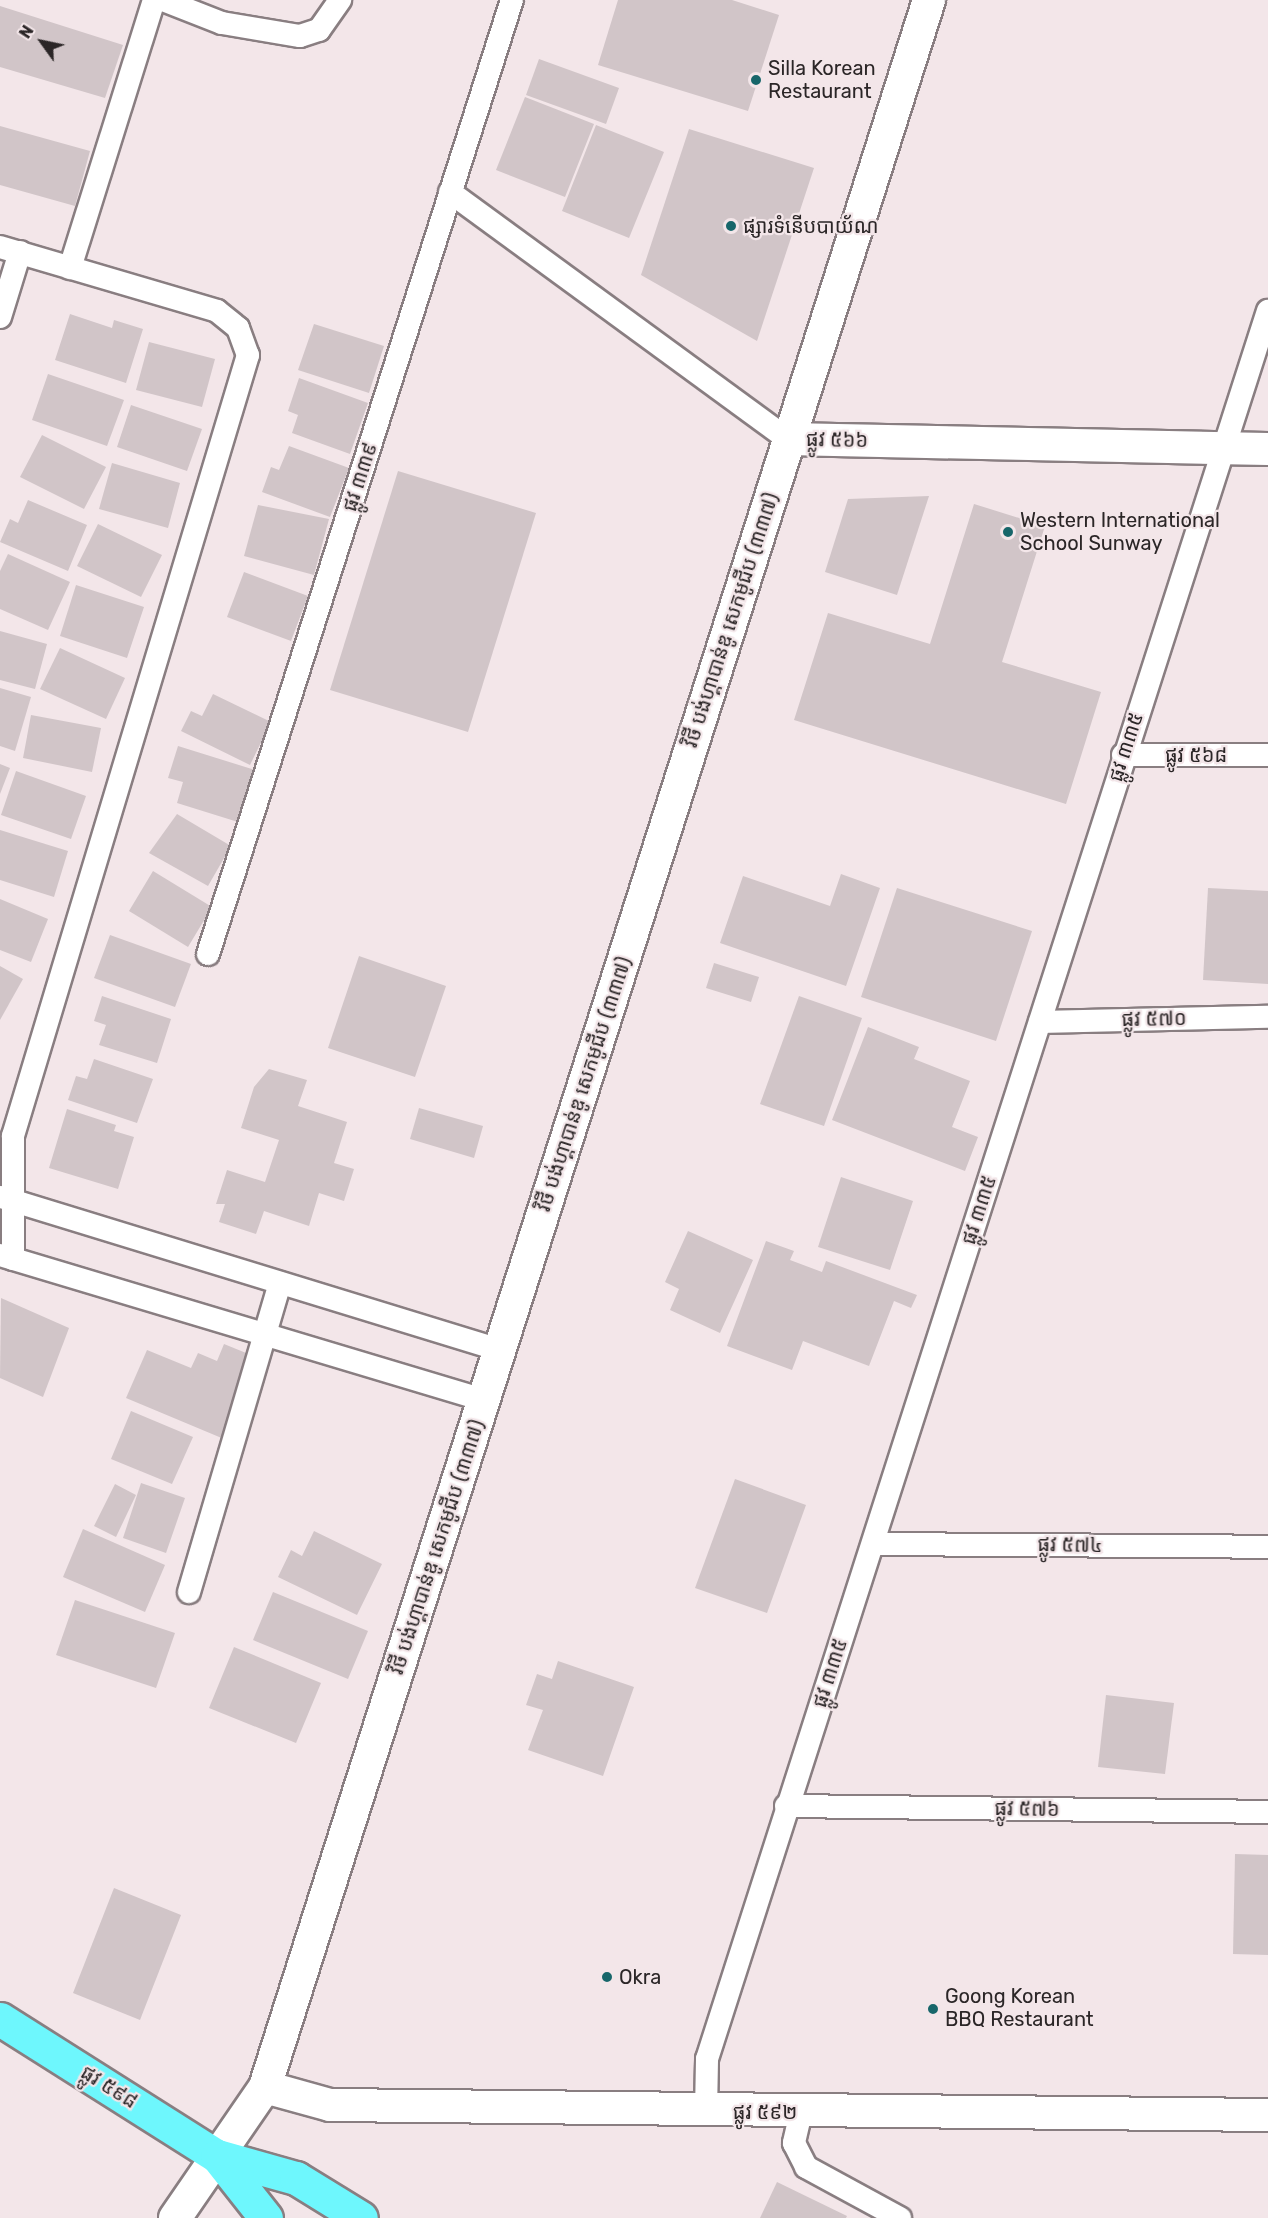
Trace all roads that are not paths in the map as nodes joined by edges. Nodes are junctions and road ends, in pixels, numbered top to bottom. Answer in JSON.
{"nodes":[{"id":1,"x":154,"y":0,"type":"edge"},
{"id":2,"x":163,"y":0,"type":"edge"},
{"id":3,"x":340,"y":0,"type":"edge"},
{"id":4,"x":512,"y":0,"type":"edge"},
{"id":5,"x":929,"y":0,"type":"edge"},
{"id":6,"x":450,"y":192,"type":"junction"},
{"id":7,"x":10,"y":250,"type":"edge"},
{"id":8,"x":70,"y":268,"type":"junction"},
{"id":9,"x":1268,"y":311,"type":"edge"},
{"id":10,"x":0,"y":317,"type":"edge"},
{"id":11,"x":788,"y":439,"type":"junction"},
{"id":12,"x":1224,"y":449,"type":"junction"},
{"id":13,"x":1268,"y":449,"type":"edge"},
{"id":14,"x":1123,"y":755,"type":"junction"},
{"id":15,"x":1268,"y":755,"type":"edge"},
{"id":16,"x":208,"y":954,"type":"dead end"},
{"id":17,"x":1268,"y":1017,"type":"edge"},
{"id":18,"x":1040,"y":1022,"type":"junction"},
{"id":19,"x":7,"y":1199,"type":"edge"},
{"id":20,"x":7,"y":1257,"type":"edge"},
{"id":21,"x":280,"y":1283,"type":"junction"},
{"id":22,"x":264,"y":1334,"type":"junction"},
{"id":23,"x":500,"y":1350,"type":"junction"},
{"id":24,"x":484,"y":1400,"type":"junction"},
{"id":25,"x":873,"y":1544,"type":"junction"},
{"id":26,"x":1268,"y":1547,"type":"edge"},
{"id":27,"x":189,"y":1592,"type":"dead end"},
{"id":28,"x":786,"y":1806,"type":"junction"},
{"id":29,"x":1268,"y":1812,"type":"edge"},
{"id":30,"x":0,"y":2019,"type":"edge"},
{"id":31,"x":265,"y":2086,"type":"junction"},
{"id":32,"x":705,"y":2112,"type":"junction"},
{"id":33,"x":801,"y":2112,"type":"junction"},
{"id":34,"x":1268,"y":2115,"type":"edge"},
{"id":35,"x":217,"y":2156,"type":"junction"},
{"id":36,"x":175,"y":2218,"type":"edge"},
{"id":37,"x":266,"y":2218,"type":"edge"},
{"id":38,"x":361,"y":2218,"type":"edge"},
{"id":39,"x":900,"y":2218,"type":"edge"}],
"edges":[{"from":1,"to":8,"type":"street"},
{"from":2,"to":3,"type":"street"},
{"from":4,"to":6,"type":"street","name":"ផ្លូវ ៣៣៩"},
{"from":5,"to":11,"type":"street","name":"វិថី បង់ហ្គាបាន់ឌូ សេកមូជីប (៣៣៧)"},
{"from":6,"to":11,"type":"street","name":"ផ្លូវ ៥៦៦"},
{"from":6,"to":16,"type":"street","name":"ផ្លូវ ៣៣៩"},
{"from":7,"to":8,"type":"street"},
{"from":7,"to":10,"type":"street"},
{"from":8,"to":19,"type":"street"},
{"from":9,"to":12,"type":"street","name":"ផ្លូវ ៣៣៥"},
{"from":11,"to":12,"type":"street","name":"ផ្លូវ ៥៦៦"},
{"from":11,"to":23,"type":"street","name":"វិថី បង់ហ្គាបាន់ឌូ សេកមូជីប (៣៣៧)"},
{"from":12,"to":13,"type":"street","name":"ផ្លូវ ៥៦៦"},
{"from":12,"to":14,"type":"street","name":"ផ្លូវ ៣៣៥"},
{"from":14,"to":15,"type":"street","name":"ផ្លូវ ៥៦៨"},
{"from":14,"to":18,"type":"street","name":"ផ្លូវ ៣៣៥"},
{"from":17,"to":18,"type":"street","name":"ផ្លូវ ៥៧០"},
{"from":18,"to":25,"type":"street","name":"ផ្លូវ ៣៣៥"},
{"from":19,"to":20,"type":"street"},
{"from":19,"to":21,"type":"street"},
{"from":20,"to":22,"type":"street"},
{"from":21,"to":22,"type":"street"},
{"from":21,"to":23,"type":"street"},
{"from":22,"to":24,"type":"street"},
{"from":22,"to":27,"type":"street"},
{"from":23,"to":24,"type":"street","name":"វិថី បង់ហ្គាបាន់ឌូ សេកមូជីប (៣៣៧)"},
{"from":24,"to":31,"type":"street","name":"វិថី បង់ហ្គាបាន់ឌូ សេកមូជីប (៣៣៧)"},
{"from":25,"to":26,"type":"street","name":"ផ្លូវ ៥៧៤"},
{"from":25,"to":28,"type":"street","name":"ផ្លូវ ៣៣៥"},
{"from":28,"to":29,"type":"street","name":"ផ្លូវ ៥៧៦"},
{"from":28,"to":32,"type":"street","name":"ផ្លូវ ៣៣៥"},
{"from":30,"to":35,"type":"main road","name":"ផ្លូវ ៥៩៨"},
{"from":31,"to":32,"type":"street","name":"ផ្លូវ ៥៩២"},
{"from":31,"to":35,"type":"street","name":"វិថី បង់ហ្គាបាន់ឌូ សេកមូជីប (៣៣៧)"},
{"from":32,"to":33,"type":"street","name":"ផ្លូវ ៥៩២"},
{"from":33,"to":34,"type":"street","name":"ផ្លូវ ៥៩២"},
{"from":33,"to":39,"type":"street"},
{"from":35,"to":36,"type":"street","name":"វិថី បង់ហ្គាបាន់ឌូ សេកមូជីប (៣៣៧)"},
{"from":35,"to":37,"type":"main road","name":"ផ្លូវ ៥៩៨"},
{"from":35,"to":38,"type":"main road","name":"ផ្លូវ ៥៩៨"}]}
